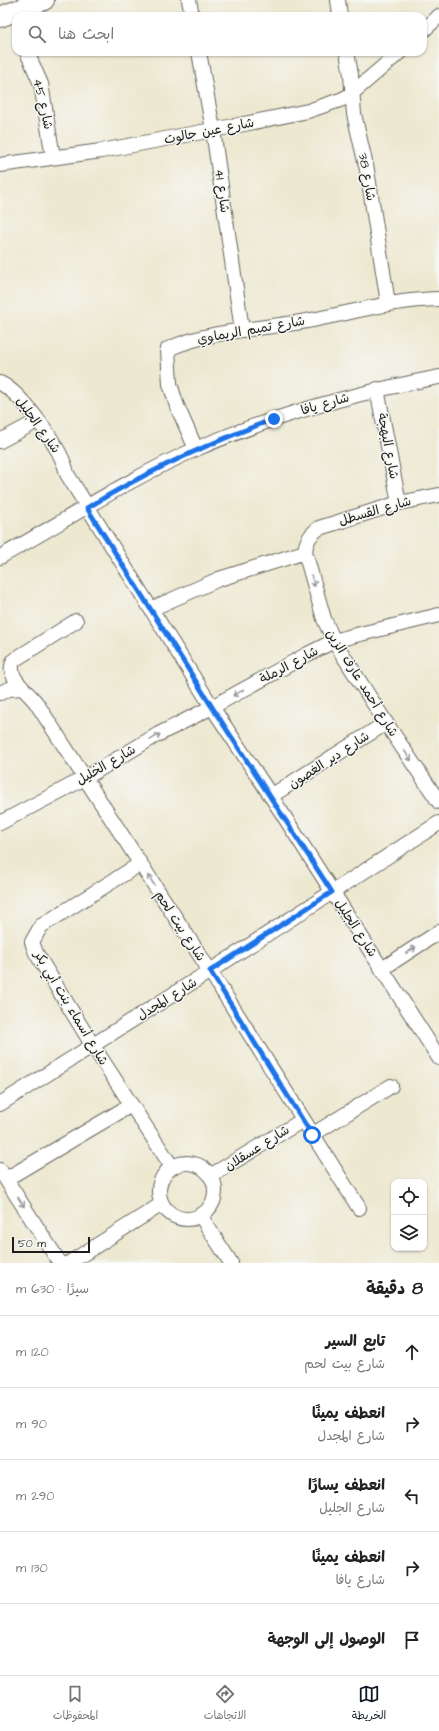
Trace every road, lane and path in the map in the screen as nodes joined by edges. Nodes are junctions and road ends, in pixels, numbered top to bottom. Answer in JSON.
{"nodes":[{"id":1,"x":44,"y":0,"type":"edge"},
{"id":2,"x":189,"y":0,"type":"edge"},
{"id":3,"x":338,"y":0,"type":"edge"},
{"id":4,"x":0,"y":5,"type":"edge"},
{"id":5,"x":18,"y":8,"type":"edge"},
{"id":6,"x":191,"y":12,"type":"edge"},
{"id":7,"x":340,"y":12,"type":"edge"},
{"id":8,"x":439,"y":16,"type":"edge"},
{"id":9,"x":0,"y":17,"type":"edge"},
{"id":10,"x":427,"y":27,"type":"edge"},
{"id":11,"x":29,"y":56,"type":"edge"},
{"id":12,"x":200,"y":56,"type":"edge"},
{"id":13,"x":347,"y":56,"type":"edge"},
{"id":14,"x":395,"y":56,"type":"edge"},
{"id":15,"x":352,"y":94,"type":"junction"},
{"id":16,"x":213,"y":130,"type":"junction"},
{"id":17,"x":53,"y":157,"type":"junction"},
{"id":18,"x":0,"y":165,"type":"edge"},
{"id":19,"x":439,"y":299,"type":"edge"},
{"id":20,"x":388,"y":303,"type":"junction"},
{"id":21,"x":242,"y":330,"type":"junction"},
{"id":22,"x":439,"y":377,"type":"edge"},
{"id":23,"x":0,"y":383,"type":"edge"},
{"id":24,"x":377,"y":389,"type":"junction"},
{"id":25,"x":0,"y":392,"type":"edge"},
{"id":26,"x":30,"y":426,"type":"junction"},
{"id":27,"x":0,"y":441,"type":"edge"},
{"id":28,"x":196,"y":449,"type":"junction"},
{"id":29,"x":67,"y":474,"type":"junction"},
{"id":30,"x":439,"y":495,"type":"edge"},
{"id":31,"x":399,"y":503,"type":"junction"},
{"id":32,"x":87,"y":508,"type":"junction"},
{"id":33,"x":305,"y":552,"type":"junction"},
{"id":34,"x":0,"y":557,"type":"edge"},
{"id":35,"x":151,"y":609,"type":"junction"},
{"id":36,"x":439,"y":615,"type":"edge"},
{"id":37,"x":76,"y":621,"type":"dead end"},
{"id":38,"x":334,"y":642,"type":"junction"},
{"id":39,"x":22,"y":688,"type":"junction"},
{"id":40,"x":0,"y":693,"type":"edge"},
{"id":41,"x":212,"y":707,"type":"junction"},
{"id":42,"x":386,"y":723,"type":"junction"},
{"id":43,"x":85,"y":778,"type":"junction"},
{"id":44,"x":271,"y":796,"type":"junction"},
{"id":45,"x":439,"y":802,"type":"edge"},
{"id":46,"x":0,"y":824,"type":"edge"},
{"id":47,"x":439,"y":824,"type":"edge"},
{"id":48,"x":140,"y":864,"type":"junction"},
{"id":49,"x":332,"y":892,"type":"junction"},
{"id":50,"x":439,"y":932,"type":"edge"},
{"id":51,"x":382,"y":969,"type":"junction"},
{"id":52,"x":210,"y":971,"type":"junction"},
{"id":53,"x":93,"y":1046,"type":"junction"},
{"id":54,"x":439,"y":1058,"type":"edge"},
{"id":55,"x":390,"y":1086,"type":"dead end"},
{"id":56,"x":0,"y":1104,"type":"edge"},
{"id":57,"x":131,"y":1104,"type":"junction"},
{"id":58,"x":303,"y":1120,"type":"junction"},
{"id":59,"x":312,"y":1135,"type":"junction"},
{"id":60,"x":172,"y":1167,"type":"junction"},
{"id":61,"x":3,"y":1174,"type":"edge"},
{"id":62,"x":210,"y":1176,"type":"junction"},
{"id":63,"x":162,"y":1204,"type":"junction"},
{"id":64,"x":359,"y":1208,"type":"dead end"},
{"id":65,"x":200,"y":1215,"type":"junction"},
{"id":66,"x":60,"y":1263,"type":"edge"},
{"id":67,"x":69,"y":1263,"type":"edge"},
{"id":68,"x":231,"y":1263,"type":"edge"}],
"edges":[{"from":1,"to":5,"type":"highway"},
{"from":2,"to":6,"type":"street"},
{"from":3,"to":7,"type":"street"},
{"from":4,"to":5,"type":"highway"},
{"from":5,"to":9,"type":"highway"},
{"from":8,"to":10,"type":"street"},
{"from":11,"to":17,"type":"street","name":"شارع 45"},
{"from":12,"to":16,"type":"street","name":"شارع 41"},
{"from":13,"to":15,"type":"street","name":"شارع 38"},
{"from":14,"to":15,"type":"street","name":"شارع عين جالوت"},
{"from":15,"to":16,"type":"street","name":"شارع عين جالوت"},
{"from":15,"to":20,"type":"street","name":"شارع 38"},
{"from":16,"to":17,"type":"street","name":"شارع عين جالوت"},
{"from":16,"to":21,"type":"street","name":"شارع 41"},
{"from":17,"to":18,"type":"street","name":"شارع عين جالوت"},
{"from":19,"to":20,"type":"street","name":"شارع تميم الريماوي"},
{"from":20,"to":21,"type":"street","name":"شارع تميم الريماوي"},
{"from":21,"to":28,"type":"street","name":"شارع تميم الريماوي"},
{"from":22,"to":24,"type":"street","name":"شارع يافا"},
{"from":23,"to":29,"type":"street","name":"شارع الجليل"},
{"from":24,"to":28,"type":"street","name":"شارع يافا"},
{"from":24,"to":31,"type":"street","name":"شارع البهجة"},
{"from":25,"to":26,"type":"street","name":"شارع الجليل"},
{"from":26,"to":27,"type":"street"},
{"from":26,"to":29,"type":"street","name":"شارع الجليل"},
{"from":28,"to":32,"type":"street","name":"شارع يافا"},
{"from":29,"to":32,"type":"street","name":"شارع الجليل"},
{"from":30,"to":31,"type":"street","name":"شارع القسطل"},
{"from":31,"to":33,"type":"street","name":"شارع القسطل"},
{"from":32,"to":34,"type":"street","name":"شارع يافا"},
{"from":32,"to":35,"type":"street","name":"شارع الجليل"},
{"from":33,"to":35,"type":"street"},
{"from":33,"to":38,"type":"street","name":"شارع أحمد عارف الزين","one_way":true},
{"from":35,"to":41,"type":"street","name":"شارع الجليل"},
{"from":36,"to":38,"type":"street","name":"شارع الرملة"},
{"from":37,"to":39,"type":"street","name":"شارع بيت لحم"},
{"from":38,"to":41,"type":"street","name":"شارع الرملة","one_way":true},
{"from":38,"to":42,"type":"street","name":"شارع أحمد عارف الزين"},
{"from":39,"to":40,"type":"street"},
{"from":39,"to":43,"type":"street","name":"شارع بيت لحم"},
{"from":43,"to":41,"type":"street","name":"شارع الخليل","one_way":true},
{"from":41,"to":44,"type":"street","name":"شارع الجليل"},
{"from":42,"to":44,"type":"street","name":"شارع دير الغصون"},
{"from":42,"to":45,"type":"street","name":"شارع أحمد عارف الزين","one_way":true},
{"from":43,"to":46,"type":"street","name":"شارع الخليل"},
{"from":43,"to":48,"type":"street","name":"شارع بيت لحم"},
{"from":44,"to":49,"type":"street","name":"شارع الجليل"},
{"from":47,"to":49,"type":"street","name":"شارع المجدل"},
{"from":52,"to":48,"type":"street","name":"شارع بيت لحم","one_way":true},
{"from":48,"to":53,"type":"street","name":"شارع أسماء بنت أبي بكر"},
{"from":49,"to":51,"type":"street","name":"شارع الجليل"},
{"from":49,"to":52,"type":"street","name":"شارع المجدل"},
{"from":51,"to":50,"type":"street","one_way":true},
{"from":51,"to":54,"type":"street","name":"شارع الجليل"},
{"from":52,"to":53,"type":"street","name":"شارع المجدل"},
{"from":52,"to":58,"type":"street","name":"شارع بيت لحم"},
{"from":53,"to":56,"type":"street","name":"شارع المجدل"},
{"from":53,"to":57,"type":"street","name":"شارع أسماء بنت أبي بكر"},
{"from":55,"to":59,"type":"street"},
{"from":57,"to":60,"type":"street","name":"شارع أسماء بنت أبي بكر"},
{"from":57,"to":61,"type":"street"},
{"from":58,"to":59,"type":"street","name":"شارع بيت لحم"},
{"from":58,"to":62,"type":"street","name":"شارع عسقلان"},
{"from":59,"to":64,"type":"street","name":"شارع بيت لحم"},
{"from":60,"to":62,"type":"street"},
{"from":60,"to":63,"type":"street"},
{"from":61,"to":66,"type":"street","one_way":true},
{"from":62,"to":65,"type":"street"},
{"from":63,"to":65,"type":"street"},
{"from":63,"to":67,"type":"street"},
{"from":65,"to":68,"type":"street"}]}
